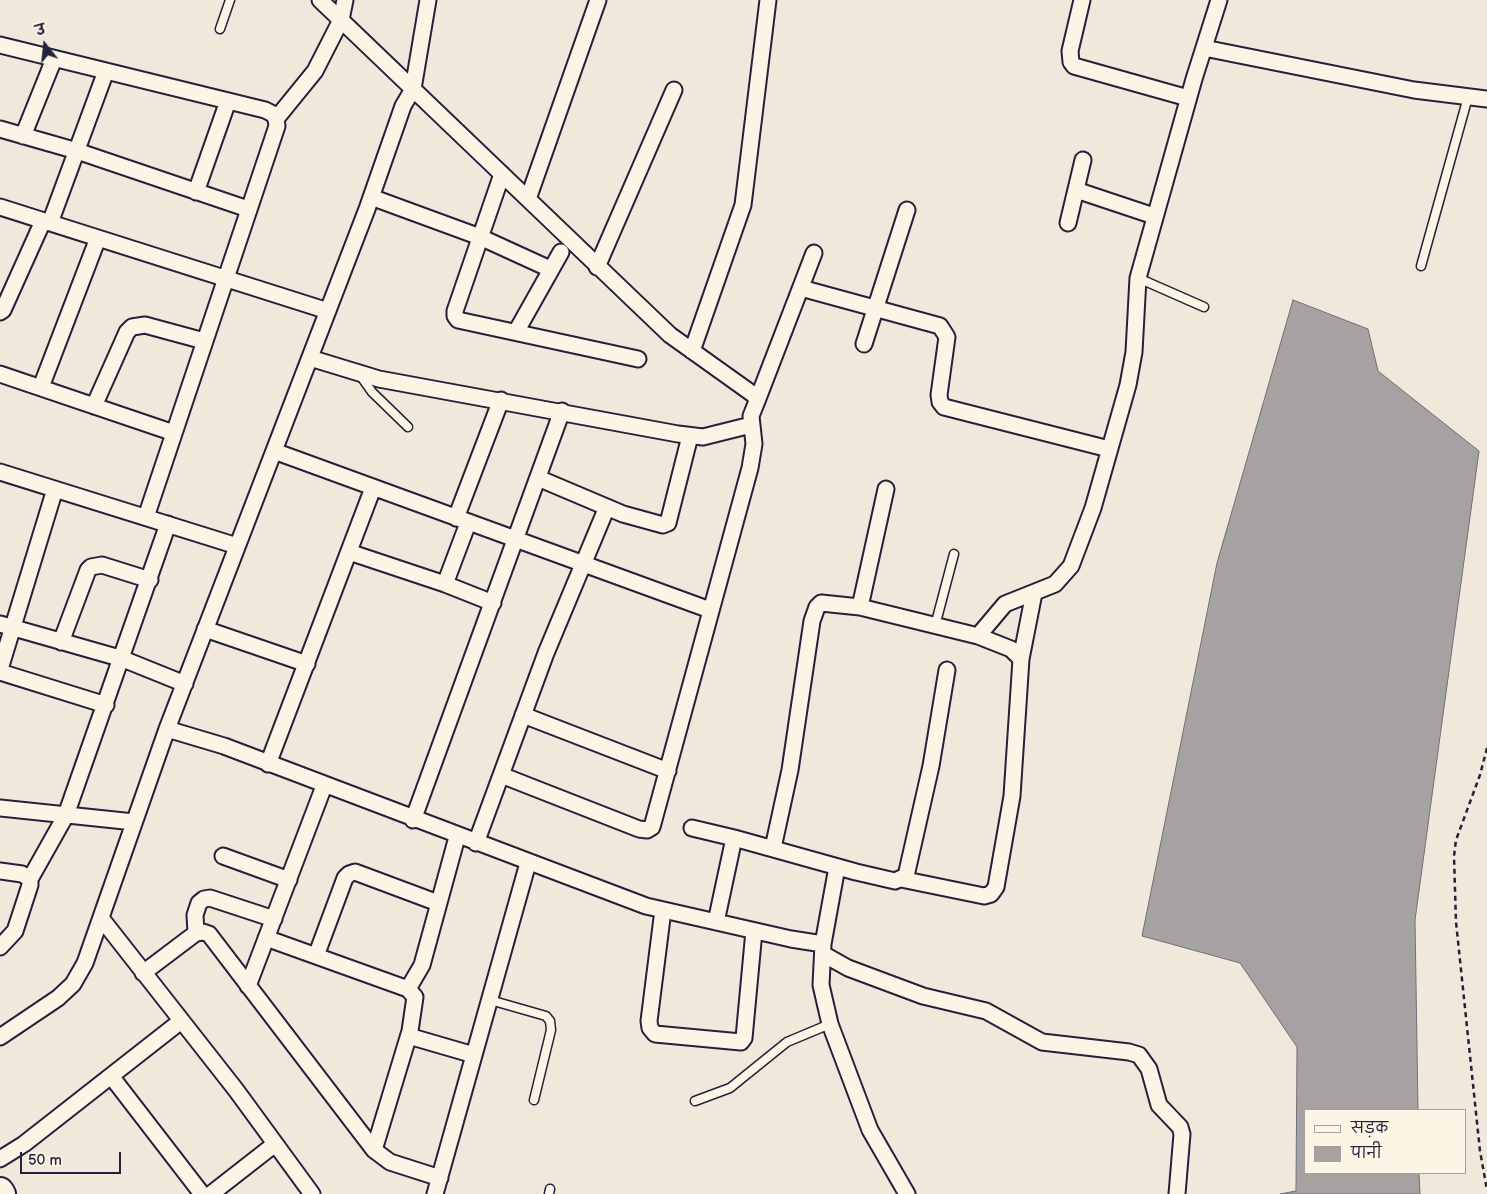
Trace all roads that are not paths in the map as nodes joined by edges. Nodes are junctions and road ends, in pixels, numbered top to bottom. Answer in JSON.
{"nodes":[{"id":1,"x":230,"y":0,"type":"edge"},
{"id":2,"x":320,"y":0,"type":"edge"},
{"id":3,"x":345,"y":0,"type":"edge"},
{"id":4,"x":428,"y":0,"type":"edge"},
{"id":5,"x":598,"y":0,"type":"edge"},
{"id":6,"x":768,"y":0,"type":"edge"},
{"id":7,"x":1082,"y":0,"type":"edge"},
{"id":8,"x":1219,"y":0,"type":"edge"},
{"id":9,"x":341,"y":20,"type":"junction"},
{"id":10,"x":220,"y":29,"type":"dead end"},
{"id":11,"x":0,"y":45,"type":"edge"},
{"id":12,"x":1204,"y":48,"type":"junction"},
{"id":13,"x":54,"y":58,"type":"junction"},
{"id":14,"x":106,"y":71,"type":"junction"},
{"id":15,"x":413,"y":89,"type":"junction"},
{"id":16,"x":674,"y":90,"type":"dead end"},
{"id":17,"x":1468,"y":97,"type":"junction"},
{"id":18,"x":1188,"y":98,"type":"junction"},
{"id":19,"x":1487,"y":99,"type":"edge"},
{"id":20,"x":228,"y":101,"type":"junction"},
{"id":21,"x":276,"y":119,"type":"junction"},
{"id":22,"x":0,"y":129,"type":"edge"},
{"id":23,"x":24,"y":136,"type":"junction"},
{"id":24,"x":76,"y":151,"type":"junction"},
{"id":25,"x":1083,"y":160,"type":"dead end"},
{"id":26,"x":502,"y":174,"type":"junction"},
{"id":27,"x":1076,"y":190,"type":"junction"},
{"id":28,"x":196,"y":192,"type":"junction"},
{"id":29,"x":371,"y":197,"type":"junction"},
{"id":30,"x":528,"y":199,"type":"junction"},
{"id":31,"x":0,"y":208,"type":"edge"},
{"id":32,"x":248,"y":209,"type":"junction"},
{"id":33,"x":907,"y":210,"type":"dead end"},
{"id":34,"x":1154,"y":216,"type":"junction"},
{"id":35,"x":47,"y":222,"type":"junction"},
{"id":36,"x":1068,"y":222,"type":"dead end"},
{"id":37,"x":480,"y":237,"type":"junction"},
{"id":38,"x":98,"y":238,"type":"junction"},
{"id":39,"x":561,"y":252,"type":"dead end"},
{"id":40,"x":814,"y":253,"type":"dead end"},
{"id":41,"x":1421,"y":266,"type":"dead end"},
{"id":42,"x":597,"y":267,"type":"junction"},
{"id":43,"x":550,"y":269,"type":"junction"},
{"id":44,"x":224,"y":278,"type":"junction"},
{"id":45,"x":1138,"y":278,"type":"junction"},
{"id":46,"x":801,"y":288,"type":"junction"},
{"id":47,"x":1204,"y":307,"type":"dead end"},
{"id":48,"x":875,"y":309,"type":"junction"},
{"id":49,"x":328,"y":311,"type":"junction"},
{"id":50,"x":0,"y":312,"type":"edge"},
{"id":51,"x":516,"y":332,"type":"junction"},
{"id":52,"x":204,"y":341,"type":"junction"},
{"id":53,"x":864,"y":344,"type":"dead end"},
{"id":54,"x":692,"y":351,"type":"junction"},
{"id":55,"x":310,"y":358,"type":"junction"},
{"id":56,"x":638,"y":359,"type":"dead end"},
{"id":57,"x":359,"y":373,"type":"junction"},
{"id":58,"x":0,"y":374,"type":"edge"},
{"id":59,"x":41,"y":387,"type":"junction"},
{"id":60,"x":501,"y":400,"type":"junction"},
{"id":61,"x":94,"y":406,"type":"junction"},
{"id":62,"x":562,"y":412,"type":"junction"},
{"id":63,"x":754,"y":412,"type":"junction"},
{"id":64,"x":408,"y":427,"type":"dead end"},
{"id":65,"x":174,"y":433,"type":"junction"},
{"id":66,"x":690,"y":436,"type":"junction"},
{"id":67,"x":1109,"y":449,"type":"junction"},
{"id":68,"x":274,"y":452,"type":"junction"},
{"id":69,"x":0,"y":473,"type":"edge"},
{"id":70,"x":538,"y":478,"type":"junction"},
{"id":71,"x":373,"y":488,"type":"junction"},
{"id":72,"x":55,"y":489,"type":"junction"},
{"id":73,"x":886,"y":489,"type":"dead end"},
{"id":74,"x":608,"y":507,"type":"junction"},
{"id":75,"x":146,"y":517,"type":"junction"},
{"id":76,"x":462,"y":520,"type":"junction"},
{"id":77,"x":168,"y":524,"type":"junction"},
{"id":78,"x":516,"y":541,"type":"junction"},
{"id":79,"x":238,"y":546,"type":"junction"},
{"id":80,"x":349,"y":552,"type":"junction"},
{"id":81,"x":954,"y":554,"type":"dead end"},
{"id":82,"x":583,"y":565,"type":"junction"},
{"id":83,"x":150,"y":580,"type":"junction"},
{"id":84,"x":445,"y":584,"type":"junction"},
{"id":85,"x":1034,"y":593,"type":"junction"},
{"id":86,"x":493,"y":603,"type":"junction"},
{"id":87,"x":860,"y":607,"type":"junction"},
{"id":88,"x":710,"y":610,"type":"junction"},
{"id":89,"x":6,"y":626,"type":"edge"},
{"id":90,"x":934,"y":626,"type":"junction"},
{"id":91,"x":206,"y":629,"type":"junction"},
{"id":92,"x":978,"y":636,"type":"junction"},
{"id":93,"x":61,"y":642,"type":"junction"},
{"id":94,"x":123,"y":659,"type":"junction"},
{"id":95,"x":1022,"y":659,"type":"junction"},
{"id":96,"x":307,"y":664,"type":"junction"},
{"id":97,"x":0,"y":670,"type":"edge"},
{"id":98,"x":947,"y":670,"type":"dead end"},
{"id":99,"x":185,"y":684,"type":"junction"},
{"id":100,"x":106,"y":705,"type":"junction"},
{"id":101,"x":523,"y":715,"type":"junction"},
{"id":102,"x":167,"y":729,"type":"junction"},
{"id":103,"x":268,"y":764,"type":"junction"},
{"id":104,"x":668,"y":771,"type":"junction"},
{"id":105,"x":501,"y":775,"type":"junction"},
{"id":106,"x":324,"y":786,"type":"junction"},
{"id":107,"x":0,"y":808,"type":"edge"},
{"id":108,"x":66,"y":815,"type":"junction"},
{"id":109,"x":413,"y":820,"type":"junction"},
{"id":110,"x":134,"y":822,"type":"junction"},
{"id":111,"x":692,"y":828,"type":"dead end"},
{"id":112,"x":457,"y":836,"type":"junction"},
{"id":113,"x":734,"y":838,"type":"junction"},
{"id":114,"x":476,"y":844,"type":"junction"},
{"id":115,"x":774,"y":848,"type":"junction"},
{"id":116,"x":223,"y":856,"type":"dead end"},
{"id":117,"x":528,"y":863,"type":"junction"},
{"id":118,"x":837,"y":867,"type":"junction"},
{"id":119,"x":0,"y":871,"type":"edge"},
{"id":120,"x":30,"y":879,"type":"junction"},
{"id":121,"x":901,"y":879,"type":"junction"},
{"id":122,"x":288,"y":880,"type":"junction"},
{"id":123,"x":438,"y":902,"type":"junction"},
{"id":124,"x":663,"y":910,"type":"junction"},
{"id":125,"x":101,"y":918,"type":"junction"},
{"id":126,"x":274,"y":919,"type":"junction"},
{"id":127,"x":716,"y":922,"type":"junction"},
{"id":128,"x":754,"y":930,"type":"junction"},
{"id":129,"x":196,"y":934,"type":"junction"},
{"id":130,"x":266,"y":938,"type":"junction"},
{"id":131,"x":0,"y":947,"type":"edge"},
{"id":132,"x":823,"y":949,"type":"junction"},
{"id":133,"x":316,"y":956,"type":"junction"},
{"id":134,"x":144,"y":973,"type":"junction"},
{"id":135,"x":248,"y":986,"type":"junction"},
{"id":136,"x":408,"y":989,"type":"junction"},
{"id":137,"x":490,"y":1000,"type":"junction"},
{"id":138,"x":182,"y":1021,"type":"junction"},
{"id":139,"x":830,"y":1024,"type":"junction"},
{"id":140,"x":3,"y":1029,"type":"edge"},
{"id":141,"x":410,"y":1032,"type":"junction"},
{"id":142,"x":474,"y":1055,"type":"junction"},
{"id":143,"x":110,"y":1076,"type":"junction"},
{"id":144,"x":534,"y":1100,"type":"dead end"},
{"id":145,"x":695,"y":1101,"type":"dead end"},
{"id":146,"x":275,"y":1144,"type":"junction"},
{"id":147,"x":374,"y":1150,"type":"junction"},
{"id":148,"x":0,"y":1159,"type":"edge"},
{"id":149,"x":440,"y":1178,"type":"junction"},
{"id":150,"x":202,"y":1194,"type":"edge"},
{"id":151,"x":211,"y":1194,"type":"edge"},
{"id":152,"x":312,"y":1194,"type":"edge"},
{"id":153,"x":435,"y":1194,"type":"edge"},
{"id":154,"x":907,"y":1194,"type":"edge"},
{"id":155,"x":1176,"y":1194,"type":"edge"}],
"edges":[{"from":1,"to":10,"type":"lane"},
{"from":2,"to":9,"type":"street"},
{"from":3,"to":9,"type":"street"},
{"from":4,"to":15,"type":"street"},
{"from":5,"to":30,"type":"street"},
{"from":6,"to":54,"type":"street"},
{"from":7,"to":18,"type":"street"},
{"from":8,"to":12,"type":"street"},
{"from":9,"to":15,"type":"street"},
{"from":9,"to":21,"type":"street"},
{"from":11,"to":13,"type":"street"},
{"from":12,"to":17,"type":"street"},
{"from":12,"to":18,"type":"street"},
{"from":13,"to":14,"type":"street"},
{"from":13,"to":23,"type":"street"},
{"from":14,"to":20,"type":"street"},
{"from":14,"to":24,"type":"street"},
{"from":15,"to":26,"type":"street"},
{"from":15,"to":29,"type":"street"},
{"from":16,"to":42,"type":"street"},
{"from":17,"to":19,"type":"street"},
{"from":17,"to":41,"type":"lane"},
{"from":18,"to":34,"type":"street"},
{"from":20,"to":21,"type":"street"},
{"from":20,"to":28,"type":"street"},
{"from":21,"to":32,"type":"street"},
{"from":22,"to":23,"type":"street"},
{"from":23,"to":24,"type":"street"},
{"from":24,"to":28,"type":"street"},
{"from":24,"to":35,"type":"street"},
{"from":25,"to":27,"type":"street"},
{"from":26,"to":30,"type":"street"},
{"from":26,"to":37,"type":"street"},
{"from":27,"to":34,"type":"street"},
{"from":27,"to":36,"type":"street"},
{"from":28,"to":32,"type":"street"},
{"from":29,"to":37,"type":"street"},
{"from":29,"to":49,"type":"street"},
{"from":30,"to":42,"type":"street"},
{"from":31,"to":35,"type":"street"},
{"from":32,"to":44,"type":"street"},
{"from":33,"to":48,"type":"street"},
{"from":34,"to":45,"type":"street"},
{"from":35,"to":38,"type":"street"},
{"from":35,"to":50,"type":"street"},
{"from":37,"to":43,"type":"street"},
{"from":37,"to":51,"type":"street"},
{"from":38,"to":44,"type":"street"},
{"from":38,"to":59,"type":"street"},
{"from":39,"to":43,"type":"street"},
{"from":40,"to":46,"type":"street"},
{"from":42,"to":54,"type":"street"},
{"from":43,"to":51,"type":"street"},
{"from":44,"to":49,"type":"street"},
{"from":44,"to":52,"type":"street"},
{"from":45,"to":47,"type":"lane"},
{"from":45,"to":67,"type":"street"},
{"from":46,"to":48,"type":"street"},
{"from":46,"to":63,"type":"street"},
{"from":48,"to":53,"type":"street"},
{"from":48,"to":67,"type":"street"},
{"from":49,"to":55,"type":"street"},
{"from":51,"to":56,"type":"street"},
{"from":52,"to":61,"type":"street"},
{"from":52,"to":65,"type":"street"},
{"from":54,"to":63,"type":"street"},
{"from":55,"to":57,"type":"street"},
{"from":55,"to":68,"type":"street"},
{"from":57,"to":60,"type":"street"},
{"from":57,"to":64,"type":"lane"},
{"from":58,"to":59,"type":"street"},
{"from":59,"to":61,"type":"street"},
{"from":60,"to":62,"type":"street"},
{"from":60,"to":76,"type":"street"},
{"from":61,"to":65,"type":"street"},
{"from":62,"to":66,"type":"street"},
{"from":62,"to":70,"type":"street"},
{"from":63,"to":66,"type":"street"},
{"from":63,"to":88,"type":"street"},
{"from":65,"to":75,"type":"street"},
{"from":66,"to":74,"type":"street"},
{"from":67,"to":85,"type":"street"},
{"from":68,"to":71,"type":"street"},
{"from":68,"to":79,"type":"street"},
{"from":69,"to":72,"type":"street"},
{"from":70,"to":74,"type":"street"},
{"from":70,"to":78,"type":"street"},
{"from":71,"to":76,"type":"street"},
{"from":71,"to":80,"type":"street"},
{"from":72,"to":75,"type":"street"},
{"from":72,"to":89,"type":"street"},
{"from":73,"to":87,"type":"street"},
{"from":74,"to":82,"type":"street"},
{"from":75,"to":77,"type":"street"},
{"from":76,"to":78,"type":"street"},
{"from":76,"to":84,"type":"street"},
{"from":77,"to":79,"type":"street"},
{"from":77,"to":83,"type":"street"},
{"from":78,"to":82,"type":"street"},
{"from":78,"to":86,"type":"street"},
{"from":79,"to":91,"type":"street"},
{"from":80,"to":84,"type":"street"},
{"from":80,"to":96,"type":"street"},
{"from":81,"to":90,"type":"lane"},
{"from":82,"to":88,"type":"street"},
{"from":82,"to":101,"type":"street"},
{"from":83,"to":93,"type":"street"},
{"from":83,"to":94,"type":"street"},
{"from":84,"to":86,"type":"street"},
{"from":85,"to":92,"type":"street"},
{"from":85,"to":95,"type":"street"},
{"from":86,"to":109,"type":"street"},
{"from":87,"to":90,"type":"street"},
{"from":87,"to":115,"type":"street"},
{"from":88,"to":104,"type":"street"},
{"from":89,"to":93,"type":"street"},
{"from":89,"to":97,"type":"street"},
{"from":90,"to":92,"type":"street"},
{"from":91,"to":96,"type":"street"},
{"from":91,"to":99,"type":"street"},
{"from":92,"to":95,"type":"street"},
{"from":93,"to":94,"type":"street"},
{"from":94,"to":99,"type":"street"},
{"from":94,"to":100,"type":"street"},
{"from":95,"to":121,"type":"street"},
{"from":96,"to":103,"type":"street"},
{"from":97,"to":100,"type":"street"},
{"from":98,"to":121,"type":"street"},
{"from":99,"to":102,"type":"street"},
{"from":100,"to":108,"type":"street"},
{"from":101,"to":104,"type":"street"},
{"from":101,"to":105,"type":"street"},
{"from":102,"to":103,"type":"street"},
{"from":102,"to":110,"type":"street"},
{"from":103,"to":106,"type":"street"},
{"from":104,"to":105,"type":"street"},
{"from":105,"to":114,"type":"street"},
{"from":106,"to":109,"type":"street"},
{"from":106,"to":122,"type":"street"},
{"from":107,"to":108,"type":"street"},
{"from":108,"to":110,"type":"street"},
{"from":108,"to":120,"type":"street"},
{"from":109,"to":112,"type":"street"},
{"from":110,"to":125,"type":"street"},
{"from":111,"to":113,"type":"street"},
{"from":112,"to":114,"type":"street"},
{"from":112,"to":123,"type":"street"},
{"from":113,"to":115,"type":"street"},
{"from":113,"to":127,"type":"street"},
{"from":114,"to":117,"type":"street"},
{"from":115,"to":118,"type":"street"},
{"from":116,"to":122,"type":"street"},
{"from":117,"to":124,"type":"street"},
{"from":117,"to":137,"type":"street"},
{"from":118,"to":121,"type":"street"},
{"from":118,"to":132,"type":"street"},
{"from":119,"to":120,"type":"street"},
{"from":120,"to":131,"type":"street"},
{"from":122,"to":126,"type":"street"},
{"from":123,"to":133,"type":"street"},
{"from":123,"to":136,"type":"street"},
{"from":124,"to":127,"type":"street"},
{"from":124,"to":128,"type":"street"},
{"from":125,"to":134,"type":"street"},
{"from":125,"to":140,"type":"street"},
{"from":126,"to":129,"type":"street"},
{"from":126,"to":130,"type":"street"},
{"from":127,"to":128,"type":"street"},
{"from":128,"to":132,"type":"street"},
{"from":129,"to":134,"type":"street"},
{"from":129,"to":135,"type":"street"},
{"from":130,"to":133,"type":"street"},
{"from":130,"to":135,"type":"street"},
{"from":132,"to":139,"type":"street"},
{"from":132,"to":155,"type":"street"},
{"from":133,"to":136,"type":"street"},
{"from":134,"to":138,"type":"street"},
{"from":135,"to":147,"type":"street"},
{"from":136,"to":141,"type":"street"},
{"from":137,"to":142,"type":"street"},
{"from":137,"to":144,"type":"lane"},
{"from":138,"to":143,"type":"street"},
{"from":138,"to":146,"type":"street"},
{"from":139,"to":145,"type":"lane"},
{"from":139,"to":154,"type":"street"},
{"from":141,"to":142,"type":"street"},
{"from":141,"to":147,"type":"street"},
{"from":142,"to":149,"type":"street"},
{"from":143,"to":148,"type":"street"},
{"from":143,"to":150,"type":"street"},
{"from":146,"to":151,"type":"street"},
{"from":146,"to":152,"type":"street"},
{"from":147,"to":149,"type":"street"},
{"from":149,"to":153,"type":"street"}]}
